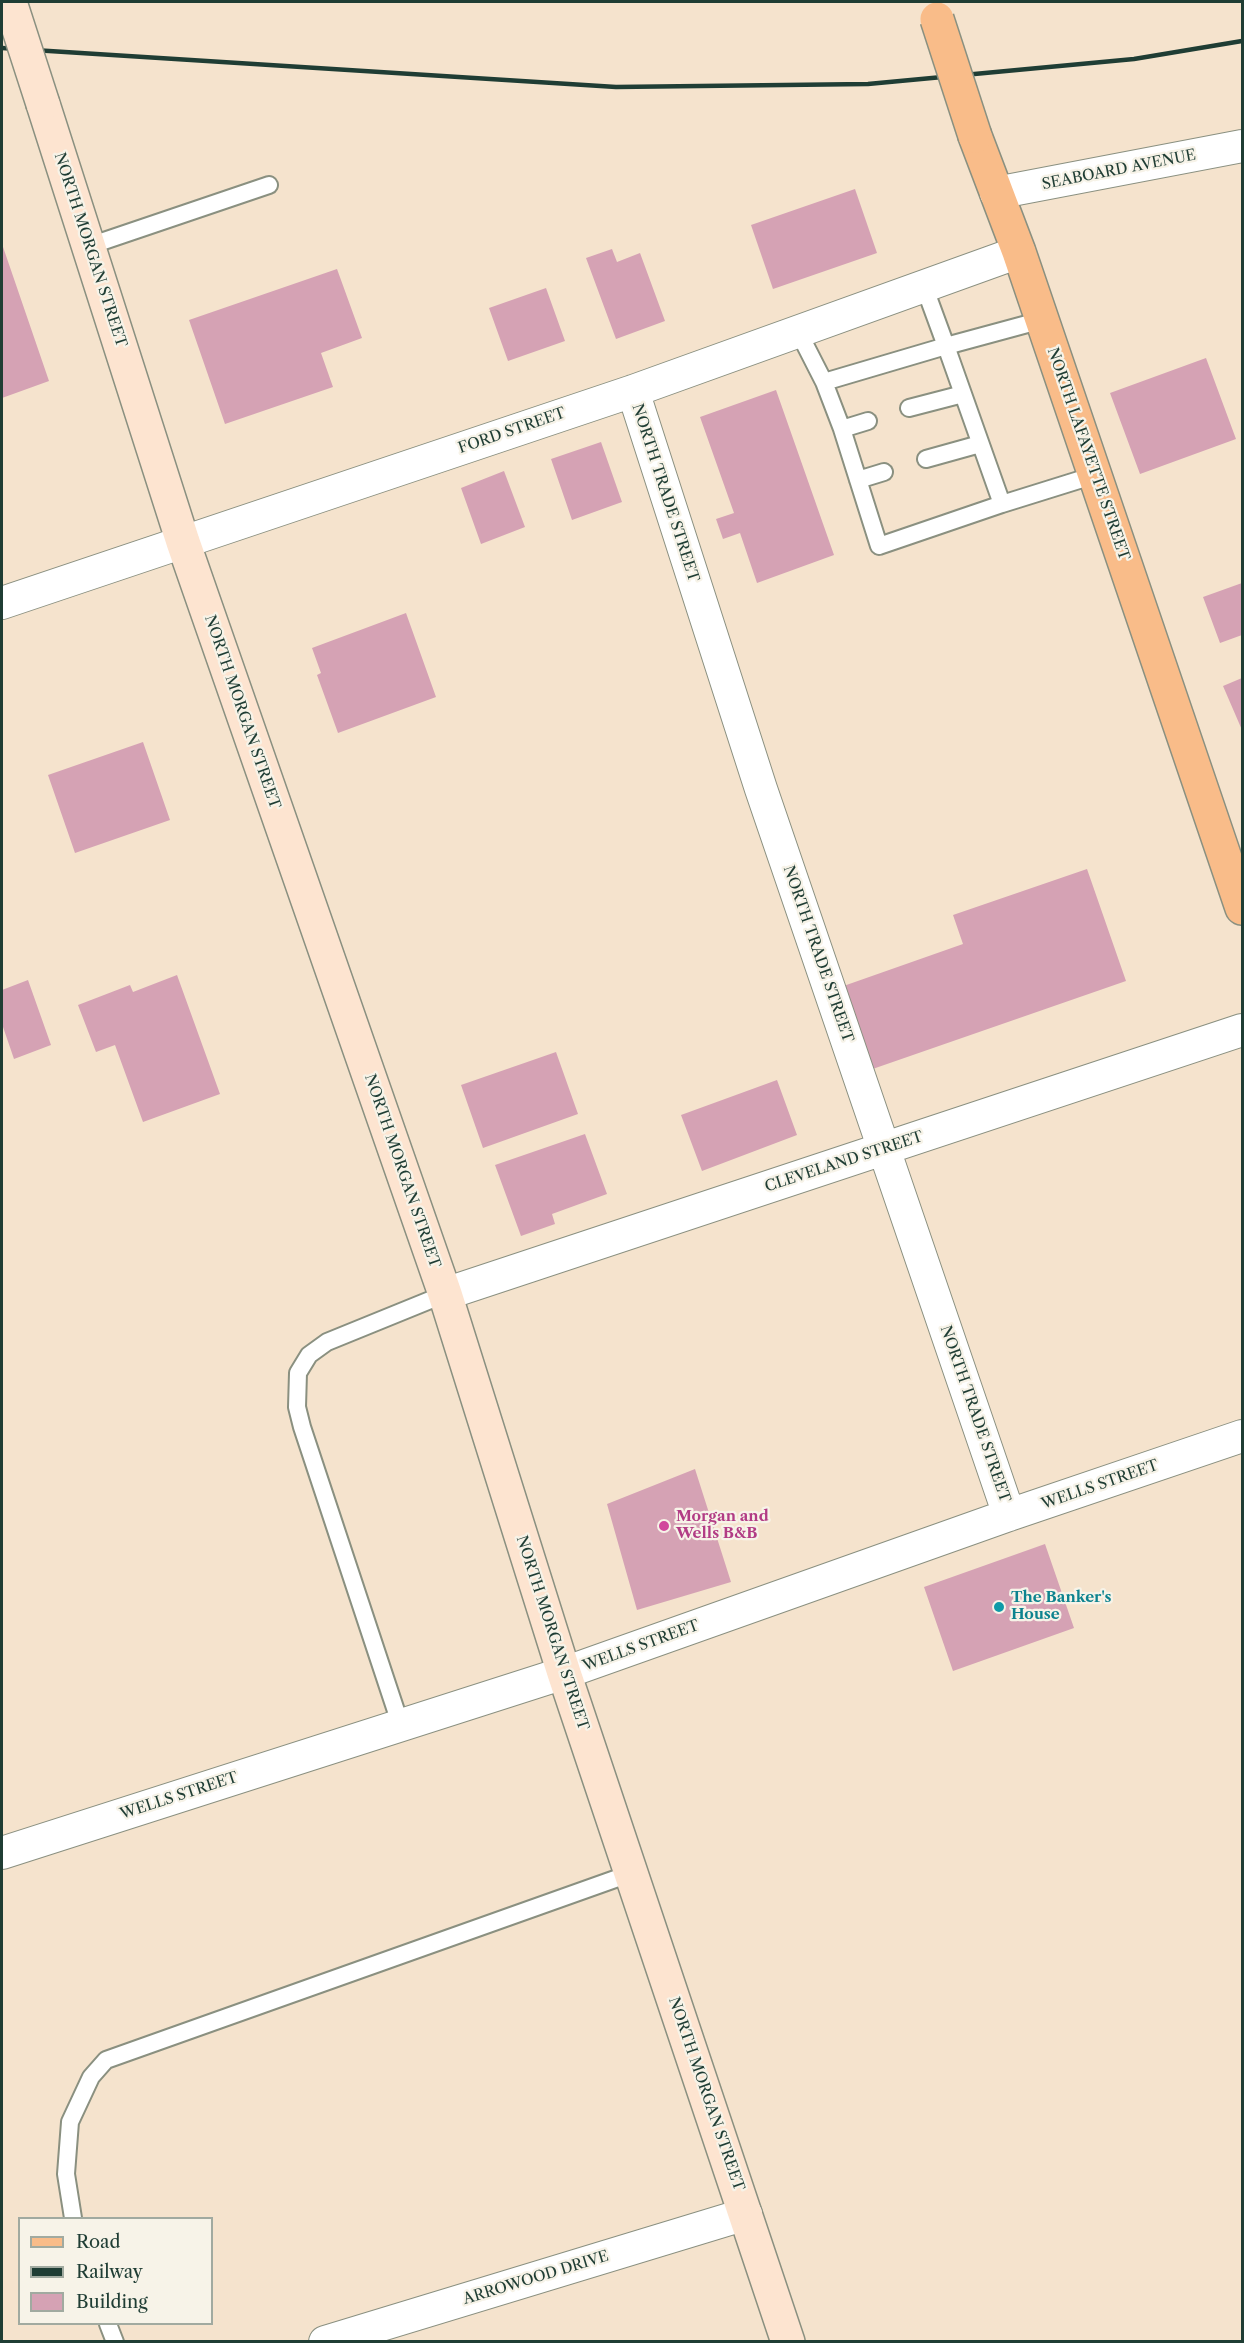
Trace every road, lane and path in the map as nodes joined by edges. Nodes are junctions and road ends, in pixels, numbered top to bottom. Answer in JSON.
{"nodes":[{"id":1,"x":10,"y":2,"type":"edge"},
{"id":2,"x":934,"y":10,"type":"edge"},
{"id":3,"x":1242,"y":146,"type":"edge"},
{"id":4,"x":269,"y":185,"type":"dead end"},
{"id":5,"x":996,"y":193,"type":"junction"},
{"id":6,"x":89,"y":246,"type":"junction"},
{"id":7,"x":1019,"y":252,"type":"junction"},
{"id":8,"x":924,"y":286,"type":"junction"},
{"id":9,"x":1042,"y":320,"type":"junction"},
{"id":10,"x":798,"y":331,"type":"junction"},
{"id":11,"x":946,"y":346,"type":"junction"},
{"id":12,"x":824,"y":382,"type":"junction"},
{"id":13,"x":633,"y":391,"type":"junction"},
{"id":14,"x":963,"y":394,"type":"junction"},
{"id":15,"x":909,"y":408,"type":"dead end"},
{"id":16,"x":868,"y":421,"type":"dead end"},
{"id":17,"x":842,"y":429,"type":"junction"},
{"id":18,"x":980,"y":444,"type":"junction"},
{"id":19,"x":926,"y":459,"type":"dead end"},
{"id":20,"x":884,"y":472,"type":"dead end"},
{"id":21,"x":1095,"y":475,"type":"junction"},
{"id":22,"x":858,"y":480,"type":"junction"},
{"id":23,"x":1002,"y":504,"type":"junction"},
{"id":24,"x":183,"y":542,"type":"junction"},
{"id":25,"x":2,"y":603,"type":"edge"},
{"id":26,"x":1242,"y":908,"type":"edge"},
{"id":27,"x":1242,"y":1030,"type":"edge"},
{"id":28,"x":885,"y":1148,"type":"junction"},
{"id":29,"x":445,"y":1294,"type":"junction"},
{"id":30,"x":1242,"y":1436,"type":"edge"},
{"id":31,"x":1009,"y":1515,"type":"junction"},
{"id":32,"x":564,"y":1673,"type":"junction"},
{"id":33,"x":401,"y":1726,"type":"junction"},
{"id":34,"x":2,"y":1853,"type":"edge"},
{"id":35,"x":632,"y":1873,"type":"junction"},
{"id":36,"x":746,"y":2214,"type":"junction"},
{"id":37,"x":73,"y":2217,"type":"edge"},
{"id":38,"x":108,"y":2325,"type":"edge"},
{"id":39,"x":114,"y":2342,"type":"edge"},
{"id":40,"x":325,"y":2342,"type":"edge"},
{"id":41,"x":788,"y":2342,"type":"edge"}],
"edges":[{"from":1,"to":6,"type":"street","name":"NORTH MORGAN STREET","bridge":true},
{"from":2,"to":5,"type":"main road","name":"NORTH LAFAYETTE STREET","bridge":true},
{"from":3,"to":5,"type":"street","name":"SEABOARD AVENUE"},
{"from":4,"to":6,"type":"lane"},
{"from":5,"to":7,"type":"main road","name":"NORTH LAFAYETTE STREET"},
{"from":6,"to":24,"type":"street","name":"NORTH MORGAN STREET"},
{"from":7,"to":8,"type":"street","name":"FORD STREET"},
{"from":7,"to":9,"type":"main road","name":"NORTH LAFAYETTE STREET"},
{"from":8,"to":10,"type":"street","name":"FORD STREET"},
{"from":8,"to":11,"type":"lane"},
{"from":9,"to":11,"type":"lane"},
{"from":9,"to":21,"type":"main road","name":"NORTH LAFAYETTE STREET"},
{"from":10,"to":12,"type":"lane"},
{"from":10,"to":13,"type":"street","name":"FORD STREET"},
{"from":11,"to":12,"type":"lane"},
{"from":11,"to":14,"type":"lane"},
{"from":12,"to":17,"type":"lane"},
{"from":13,"to":24,"type":"street","name":"FORD STREET"},
{"from":13,"to":28,"type":"street","name":"NORTH TRADE STREET"},
{"from":14,"to":15,"type":"lane"},
{"from":14,"to":18,"type":"lane"},
{"from":16,"to":17,"type":"lane"},
{"from":17,"to":22,"type":"lane"},
{"from":18,"to":19,"type":"lane"},
{"from":18,"to":23,"type":"lane"},
{"from":20,"to":22,"type":"lane"},
{"from":21,"to":23,"type":"lane"},
{"from":21,"to":26,"type":"main road","name":"NORTH LAFAYETTE STREET"},
{"from":22,"to":23,"type":"lane"},
{"from":24,"to":25,"type":"street","name":"FORD STREET"},
{"from":24,"to":29,"type":"street","name":"NORTH MORGAN STREET"},
{"from":27,"to":28,"type":"street","name":"CLEVELAND STREET"},
{"from":28,"to":29,"type":"street","name":"CLEVELAND STREET"},
{"from":28,"to":31,"type":"street","name":"NORTH TRADE STREET"},
{"from":29,"to":32,"type":"street","name":"NORTH MORGAN STREET"},
{"from":29,"to":33,"type":"lane"},
{"from":30,"to":31,"type":"street","name":"WELLS STREET"},
{"from":31,"to":32,"type":"street","name":"WELLS STREET"},
{"from":32,"to":33,"type":"street","name":"WELLS STREET"},
{"from":32,"to":35,"type":"street","name":"NORTH MORGAN STREET"},
{"from":33,"to":34,"type":"street","name":"WELLS STREET"},
{"from":35,"to":36,"type":"street","name":"NORTH MORGAN STREET"},
{"from":35,"to":37,"type":"lane"},
{"from":36,"to":40,"type":"street","name":"ARROWOOD DRIVE"},
{"from":36,"to":41,"type":"street","name":"NORTH MORGAN STREET"},
{"from":38,"to":39,"type":"lane"}]}
